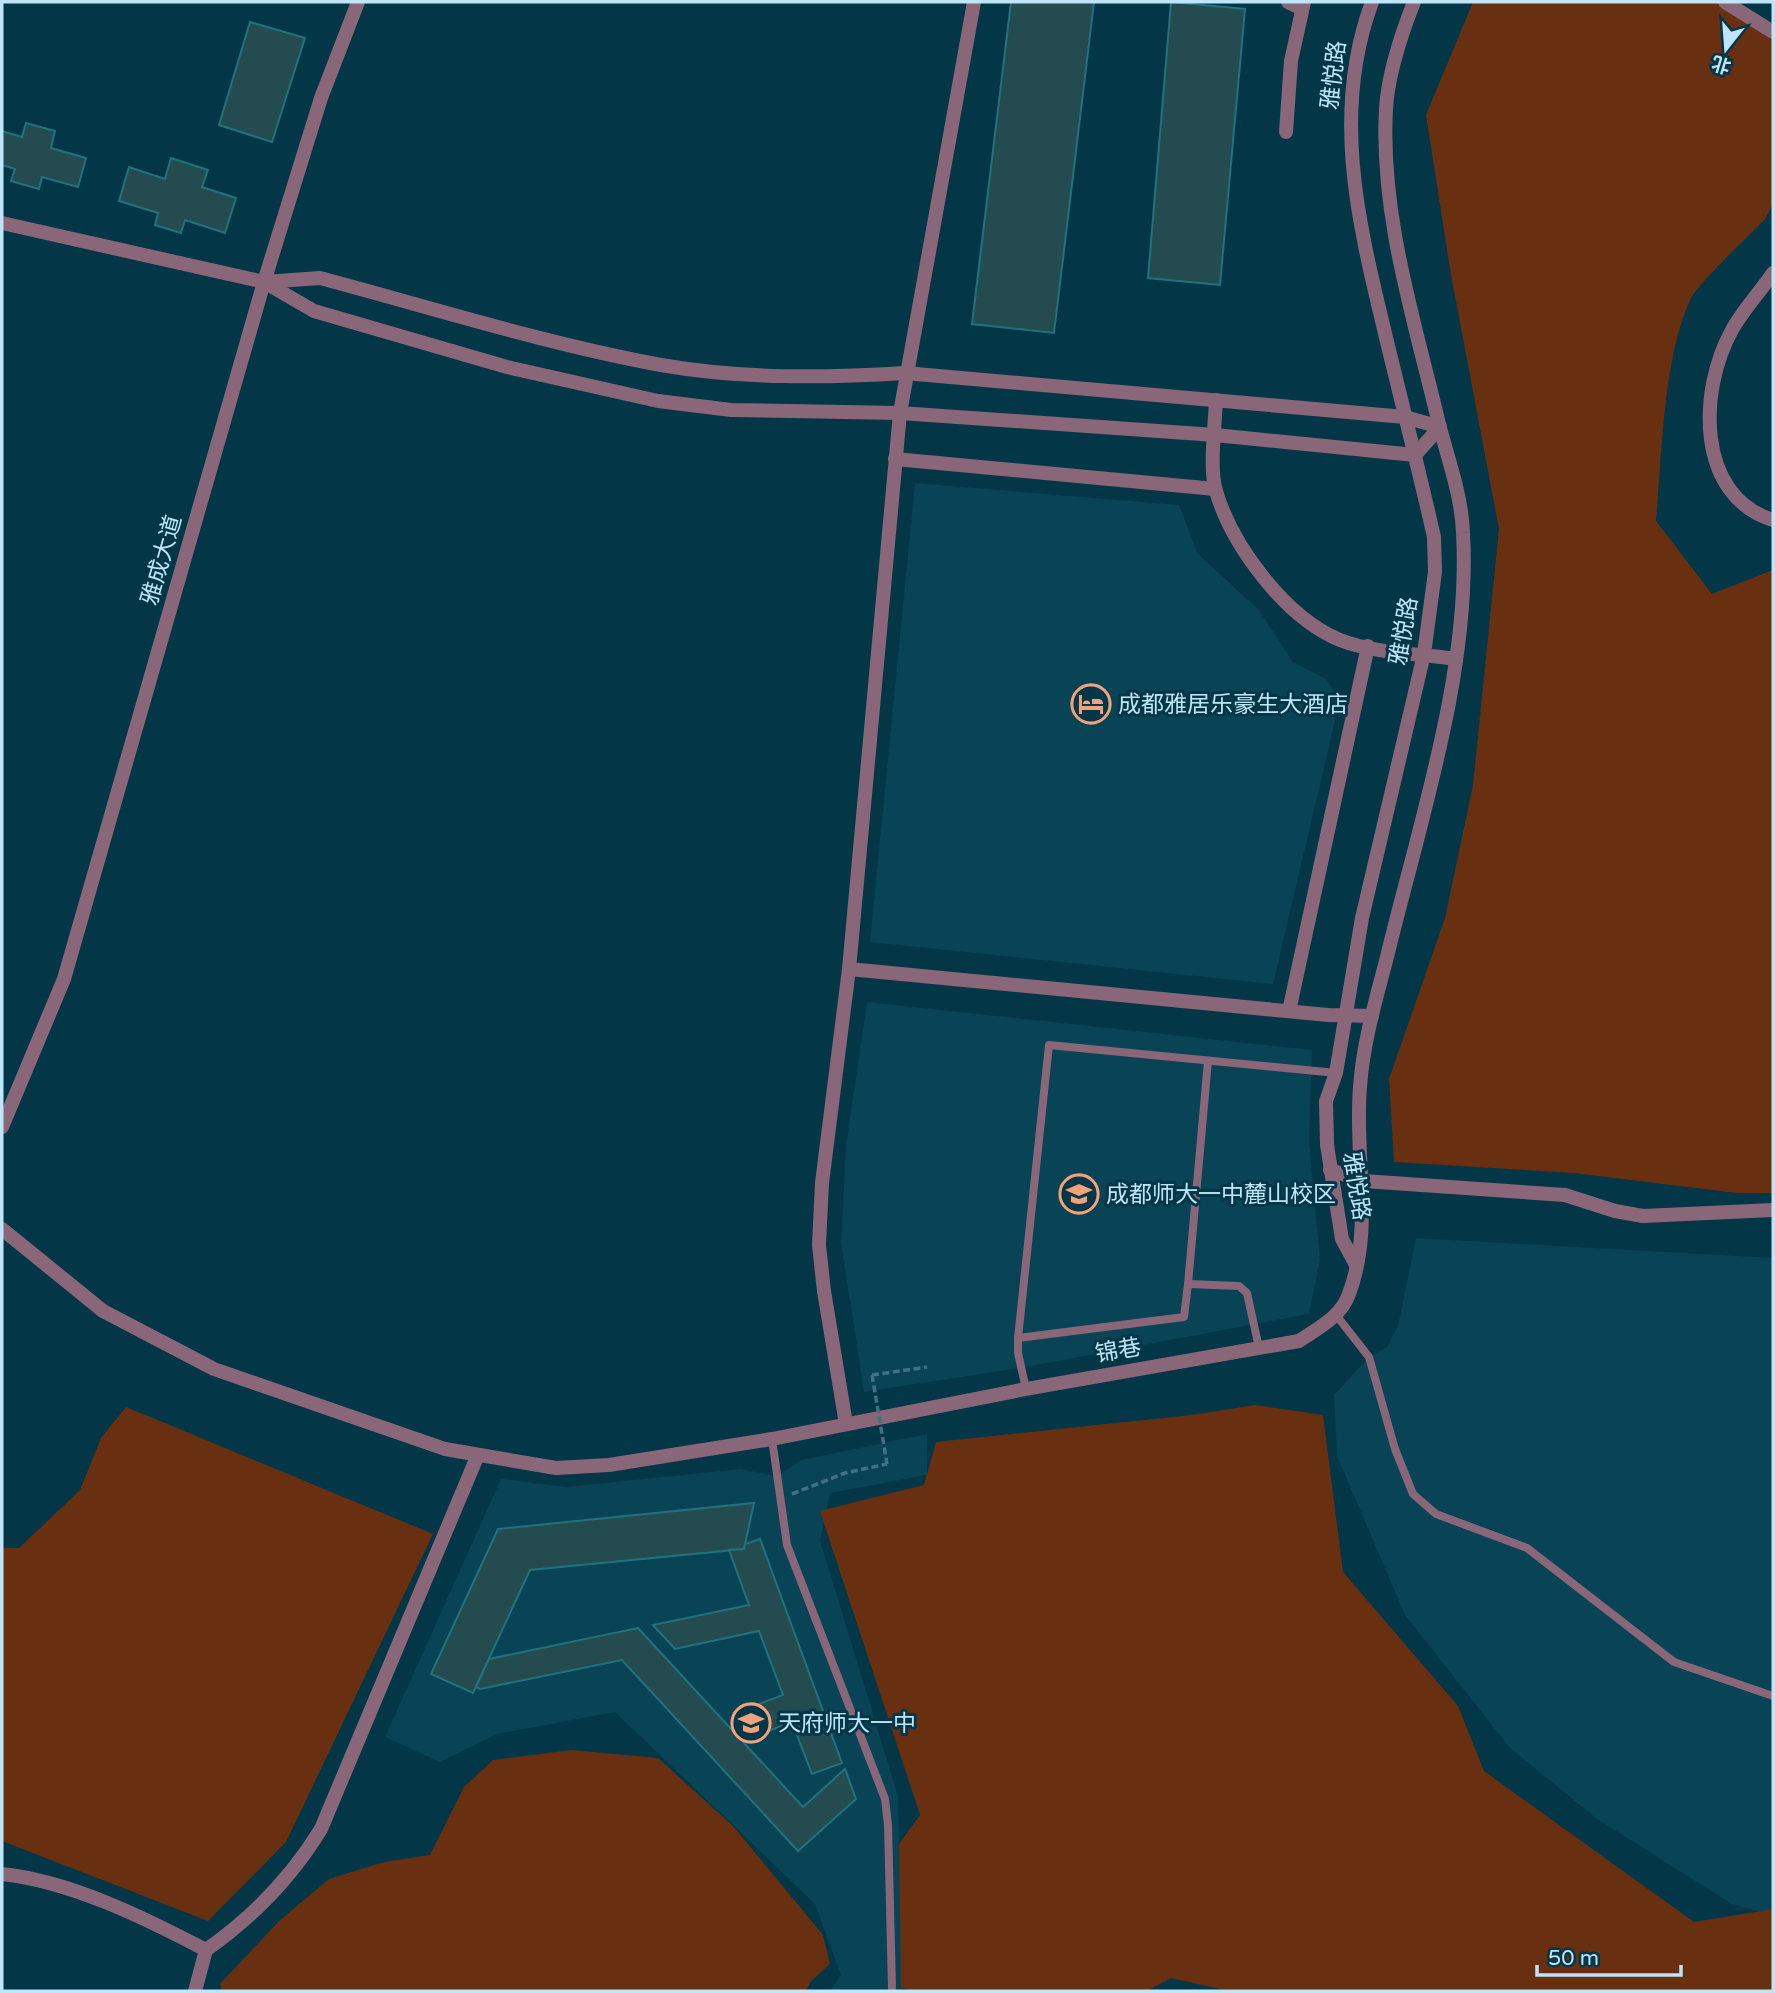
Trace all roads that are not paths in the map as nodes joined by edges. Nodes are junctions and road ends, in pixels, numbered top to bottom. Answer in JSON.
{"nodes":[{"id":1,"x":358,"y":2,"type":"edge"},
{"id":2,"x":974,"y":2,"type":"edge"},
{"id":3,"x":1289,"y":2,"type":"edge"},
{"id":4,"x":1372,"y":2,"type":"edge"},
{"id":5,"x":1414,"y":2,"type":"edge"},
{"id":6,"x":1725,"y":2,"type":"edge"},
{"id":7,"x":1303,"y":6,"type":"edge"},
{"id":8,"x":1773,"y":32,"type":"edge"},
{"id":9,"x":1286,"y":132,"type":"dead end"},
{"id":10,"x":2,"y":223,"type":"edge"},
{"id":11,"x":1773,"y":273,"type":"edge"},
{"id":12,"x":264,"y":282,"type":"junction"},
{"id":13,"x":905,"y":373,"type":"junction"},
{"id":14,"x":1216,"y":400,"type":"junction"},
{"id":15,"x":900,"y":413,"type":"junction"},
{"id":16,"x":1405,"y":417,"type":"junction"},
{"id":17,"x":1440,"y":427,"type":"junction"},
{"id":18,"x":1215,"y":435,"type":"junction"},
{"id":19,"x":1415,"y":455,"type":"junction"},
{"id":20,"x":895,"y":459,"type":"junction"},
{"id":21,"x":1215,"y":489,"type":"junction"},
{"id":22,"x":1773,"y":520,"type":"edge"},
{"id":23,"x":1368,"y":646,"type":"junction"},
{"id":24,"x":1424,"y":654,"type":"junction"},
{"id":25,"x":1456,"y":659,"type":"junction"},
{"id":26,"x":849,"y":970,"type":"junction"},
{"id":27,"x":1289,"y":1011,"type":"junction"},
{"id":28,"x":1372,"y":1016,"type":"junction"},
{"id":29,"x":1346,"y":1017,"type":"junction"},
{"id":30,"x":1208,"y":1062,"type":"junction"},
{"id":31,"x":1336,"y":1073,"type":"junction"},
{"id":32,"x":2,"y":1128,"type":"edge"},
{"id":33,"x":1330,"y":1170,"type":"junction"},
{"id":34,"x":1364,"y":1181,"type":"junction"},
{"id":35,"x":1773,"y":1210,"type":"edge"},
{"id":36,"x":2,"y":1229,"type":"edge"},
{"id":37,"x":1356,"y":1265,"type":"junction"},
{"id":38,"x":1188,"y":1284,"type":"junction"},
{"id":39,"x":1336,"y":1315,"type":"junction"},
{"id":40,"x":1018,"y":1338,"type":"junction"},
{"id":41,"x":1259,"y":1348,"type":"junction"},
{"id":42,"x":1026,"y":1389,"type":"junction"},
{"id":43,"x":846,"y":1424,"type":"junction"},
{"id":44,"x":772,"y":1439,"type":"junction"},
{"id":45,"x":477,"y":1457,"type":"junction"},
{"id":46,"x":1773,"y":1696,"type":"edge"},
{"id":47,"x":2,"y":1874,"type":"edge"},
{"id":48,"x":206,"y":1950,"type":"junction"},
{"id":49,"x":892,"y":1988,"type":"dead end"},
{"id":50,"x":195,"y":1991,"type":"edge"}],
"edges":[{"from":1,"to":12,"type":"street","name":"雅成大道"},
{"from":2,"to":13,"type":"street"},
{"from":3,"to":7,"type":"street"},
{"from":4,"to":16,"type":"street","name":"雅悦路"},
{"from":5,"to":17,"type":"street","name":"锦巷"},
{"from":6,"to":8,"type":"street"},
{"from":7,"to":9,"type":"street"},
{"from":10,"to":12,"type":"street"},
{"from":11,"to":22,"type":"street"},
{"from":12,"to":13,"type":"street"},
{"from":12,"to":15,"type":"street"},
{"from":12,"to":32,"type":"street","name":"雅成大道"},
{"from":13,"to":14,"type":"street"},
{"from":13,"to":15,"type":"street"},
{"from":14,"to":16,"type":"street"},
{"from":14,"to":18,"type":"street"},
{"from":15,"to":18,"type":"street"},
{"from":15,"to":20,"type":"street"},
{"from":16,"to":17,"type":"street"},
{"from":16,"to":19,"type":"street","name":"雅悦路"},
{"from":17,"to":19,"type":"street"},
{"from":17,"to":25,"type":"street","name":"锦巷"},
{"from":18,"to":19,"type":"street"},
{"from":18,"to":21,"type":"street"},
{"from":19,"to":24,"type":"street","name":"雅悦路"},
{"from":20,"to":21,"type":"street"},
{"from":20,"to":26,"type":"street"},
{"from":21,"to":23,"type":"street"},
{"from":23,"to":24,"type":"street"},
{"from":23,"to":27,"type":"street"},
{"from":24,"to":25,"type":"street"},
{"from":24,"to":29,"type":"street","name":"雅悦路"},
{"from":25,"to":28,"type":"street","name":"锦巷"},
{"from":26,"to":27,"type":"street"},
{"from":26,"to":43,"type":"street"},
{"from":27,"to":29,"type":"street"},
{"from":28,"to":29,"type":"street"},
{"from":28,"to":34,"type":"street","name":"锦巷"},
{"from":29,"to":31,"type":"street","name":"雅悦路"},
{"from":30,"to":31,"type":"lane"},
{"from":30,"to":38,"type":"lane"},
{"from":30,"to":40,"type":"lane"},
{"from":31,"to":33,"type":"street","name":"雅悦路"},
{"from":33,"to":34,"type":"street"},
{"from":33,"to":37,"type":"street","name":"雅悦路"},
{"from":34,"to":35,"type":"street"},
{"from":34,"to":37,"type":"street","name":"锦巷"},
{"from":36,"to":45,"type":"street","name":"锦巷"},
{"from":37,"to":39,"type":"street","name":"锦巷"},
{"from":38,"to":40,"type":"lane"},
{"from":38,"to":41,"type":"lane"},
{"from":39,"to":41,"type":"street","name":"锦巷"},
{"from":39,"to":46,"type":"lane"},
{"from":40,"to":42,"type":"lane"},
{"from":41,"to":42,"type":"street","name":"锦巷"},
{"from":42,"to":43,"type":"street","name":"锦巷"},
{"from":43,"to":44,"type":"street","name":"锦巷"},
{"from":44,"to":45,"type":"street","name":"锦巷"},
{"from":44,"to":49,"type":"lane"},
{"from":45,"to":48,"type":"street"},
{"from":47,"to":48,"type":"street"},
{"from":48,"to":50,"type":"street"}]}
